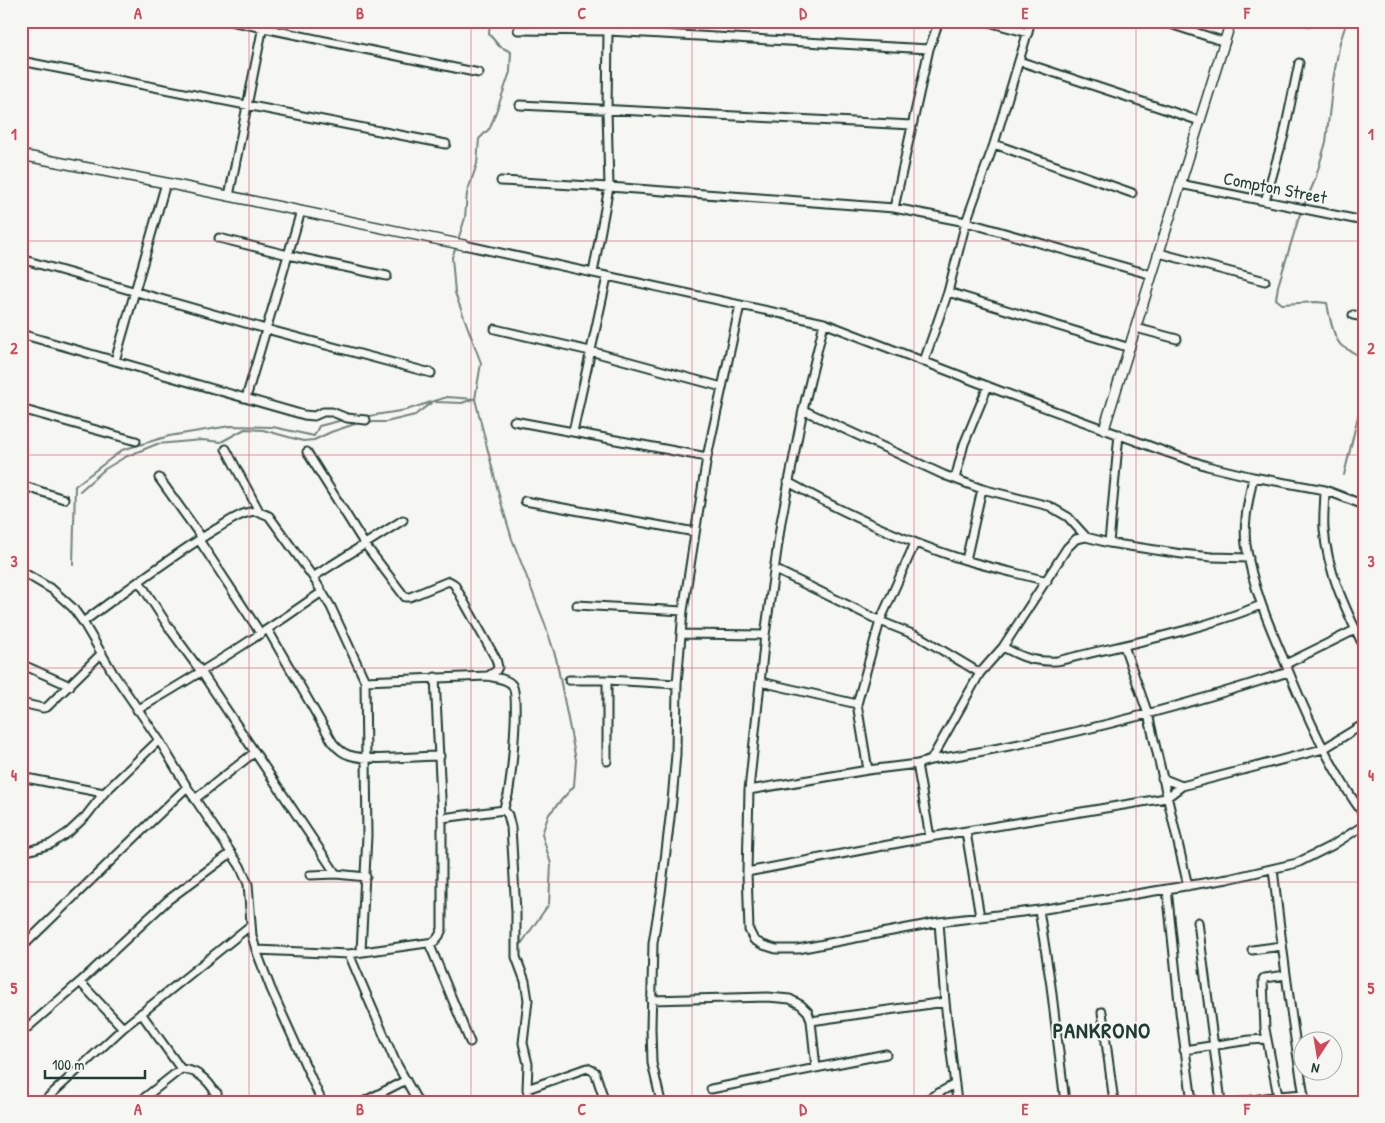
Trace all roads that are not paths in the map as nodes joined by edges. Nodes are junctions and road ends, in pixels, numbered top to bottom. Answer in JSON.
{"nodes":[{"id":1,"x":230,"y":21,"type":"edge"},
{"id":2,"x":610,"y":21,"type":"edge"},
{"id":3,"x":939,"y":21,"type":"edge"},
{"id":4,"x":984,"y":21,"type":"edge"},
{"id":5,"x":1031,"y":21,"type":"edge"},
{"id":6,"x":1161,"y":21,"type":"edge"},
{"id":7,"x":1231,"y":21,"type":"edge"},
{"id":8,"x":263,"y":24,"type":"edge"},
{"id":9,"x":518,"y":30,"type":"dead end"},
{"id":10,"x":608,"y":31,"type":"junction"},
{"id":11,"x":1028,"y":33,"type":"junction"},
{"id":12,"x":1225,"y":42,"type":"junction"},
{"id":13,"x":929,"y":49,"type":"junction"},
{"id":14,"x":21,"y":61,"type":"edge"},
{"id":15,"x":1019,"y":61,"type":"junction"},
{"id":16,"x":1299,"y":63,"type":"dead end"},
{"id":17,"x":479,"y":73,"type":"dead end"},
{"id":18,"x":247,"y":105,"type":"junction"},
{"id":19,"x":520,"y":105,"type":"dead end"},
{"id":20,"x":607,"y":110,"type":"junction"},
{"id":21,"x":1200,"y":121,"type":"junction"},
{"id":22,"x":912,"y":124,"type":"junction"},
{"id":23,"x":446,"y":144,"type":"dead end"},
{"id":24,"x":994,"y":144,"type":"junction"},
{"id":25,"x":21,"y":155,"type":"edge"},
{"id":26,"x":501,"y":182,"type":"dead end"},
{"id":27,"x":166,"y":183,"type":"junction"},
{"id":28,"x":1180,"y":184,"type":"junction"},
{"id":29,"x":609,"y":187,"type":"junction"},
{"id":30,"x":1132,"y":193,"type":"dead end"},
{"id":31,"x":229,"y":196,"type":"junction"},
{"id":32,"x":1265,"y":201,"type":"junction"},
{"id":33,"x":894,"y":208,"type":"junction"},
{"id":34,"x":301,"y":211,"type":"junction"},
{"id":35,"x":1364,"y":221,"type":"edge"},
{"id":36,"x":966,"y":222,"type":"junction"},
{"id":37,"x":219,"y":238,"type":"dead end"},
{"id":38,"x":464,"y":246,"type":"joint"},
{"id":39,"x":1158,"y":253,"type":"junction"},
{"id":40,"x":288,"y":255,"type":"junction"},
{"id":41,"x":21,"y":259,"type":"edge"},
{"id":42,"x":593,"y":273,"type":"junction"},
{"id":43,"x":1152,"y":275,"type":"junction"},
{"id":44,"x":387,"y":276,"type":"dead end"},
{"id":45,"x":607,"y":277,"type":"junction"},
{"id":46,"x":1265,"y":281,"type":"dead end"},
{"id":47,"x":134,"y":292,"type":"junction"},
{"id":48,"x":948,"y":292,"type":"junction"},
{"id":49,"x":740,"y":305,"type":"junction"},
{"id":50,"x":1353,"y":315,"type":"dead end"},
{"id":51,"x":1364,"y":316,"type":"edge"},
{"id":52,"x":824,"y":323,"type":"junction"},
{"id":53,"x":1136,"y":328,"type":"junction"},
{"id":54,"x":266,"y":329,"type":"junction"},
{"id":55,"x":494,"y":329,"type":"dead end"},
{"id":56,"x":21,"y":334,"type":"edge"},
{"id":57,"x":1177,"y":339,"type":"dead end"},
{"id":58,"x":1130,"y":348,"type":"junction"},
{"id":59,"x":590,"y":352,"type":"junction"},
{"id":60,"x":115,"y":361,"type":"junction"},
{"id":61,"x":924,"y":361,"type":"junction"},
{"id":62,"x":431,"y":373,"type":"dead end"},
{"id":63,"x":988,"y":386,"type":"junction"},
{"id":64,"x":722,"y":387,"type":"junction"},
{"id":65,"x":246,"y":398,"type":"junction"},
{"id":66,"x":21,"y":409,"type":"edge"},
{"id":67,"x":803,"y":410,"type":"junction"},
{"id":68,"x":366,"y":420,"type":"dead end"},
{"id":69,"x":514,"y":421,"type":"dead end"},
{"id":70,"x":1104,"y":429,"type":"junction"},
{"id":71,"x":573,"y":432,"type":"junction"},
{"id":72,"x":1119,"y":434,"type":"junction"},
{"id":73,"x":136,"y":441,"type":"dead end"},
{"id":74,"x":226,"y":449,"type":"dead end"},
{"id":75,"x":307,"y":452,"type":"dead end"},
{"id":76,"x":707,"y":457,"type":"junction"},
{"id":77,"x":1253,"y":477,"type":"junction"},
{"id":78,"x":159,"y":478,"type":"dead end"},
{"id":79,"x":955,"y":479,"type":"junction"},
{"id":80,"x":788,"y":482,"type":"junction"},
{"id":81,"x":21,"y":485,"type":"edge"},
{"id":82,"x":982,"y":489,"type":"junction"},
{"id":83,"x":1325,"y":490,"type":"junction"},
{"id":84,"x":64,"y":499,"type":"dead end"},
{"id":85,"x":525,"y":501,"type":"dead end"},
{"id":86,"x":1364,"y":504,"type":"edge"},
{"id":87,"x":260,"y":511,"type":"junction"},
{"id":88,"x":403,"y":520,"type":"dead end"},
{"id":89,"x":695,"y":532,"type":"junction"},
{"id":90,"x":1086,"y":537,"type":"junction"},
{"id":91,"x":200,"y":539,"type":"junction"},
{"id":92,"x":364,"y":543,"type":"junction"},
{"id":93,"x":915,"y":543,"type":"junction"},
{"id":94,"x":1109,"y":543,"type":"junction"},
{"id":95,"x":1249,"y":558,"type":"junction"},
{"id":96,"x":966,"y":560,"type":"junction"},
{"id":97,"x":774,"y":569,"type":"junction"},
{"id":98,"x":21,"y":571,"type":"edge"},
{"id":99,"x":313,"y":577,"type":"junction"},
{"id":100,"x":139,"y":581,"type":"junction"},
{"id":101,"x":1047,"y":581,"type":"junction"},
{"id":102,"x":322,"y":592,"type":"junction"},
{"id":103,"x":576,"y":605,"type":"dead end"},
{"id":104,"x":1261,"y":605,"type":"junction"},
{"id":105,"x":683,"y":611,"type":"junction"},
{"id":106,"x":880,"y":621,"type":"junction"},
{"id":107,"x":83,"y":622,"type":"junction"},
{"id":108,"x":1356,"y":630,"type":"junction"},
{"id":109,"x":264,"y":632,"type":"junction"},
{"id":110,"x":681,"y":634,"type":"junction"},
{"id":111,"x":765,"y":635,"type":"junction"},
{"id":112,"x":1124,"y":646,"type":"junction"},
{"id":113,"x":1003,"y":647,"type":"junction"},
{"id":114,"x":1364,"y":647,"type":"edge"},
{"id":115,"x":102,"y":653,"type":"junction"},
{"id":116,"x":21,"y":664,"type":"edge"},
{"id":117,"x":1286,"y":664,"type":"junction"},
{"id":118,"x":1288,"y":672,"type":"junction"},
{"id":119,"x":202,"y":673,"type":"junction"},
{"id":120,"x":980,"y":673,"type":"junction"},
{"id":121,"x":487,"y":676,"type":"junction"},
{"id":122,"x":435,"y":677,"type":"junction"},
{"id":123,"x":570,"y":680,"type":"dead end"},
{"id":124,"x":607,"y":680,"type":"junction"},
{"id":125,"x":365,"y":681,"type":"junction"},
{"id":126,"x":761,"y":682,"type":"junction"},
{"id":127,"x":677,"y":684,"type":"junction"},
{"id":128,"x":70,"y":686,"type":"junction"},
{"id":129,"x":21,"y":703,"type":"edge"},
{"id":130,"x":857,"y":704,"type":"junction"},
{"id":131,"x":137,"y":710,"type":"junction"},
{"id":132,"x":1148,"y":714,"type":"junction"},
{"id":133,"x":1364,"y":724,"type":"edge"},
{"id":134,"x":159,"y":740,"type":"junction"},
{"id":135,"x":1323,"y":749,"type":"junction"},
{"id":136,"x":255,"y":752,"type":"junction"},
{"id":137,"x":440,"y":756,"type":"junction"},
{"id":138,"x":367,"y":758,"type":"junction"},
{"id":139,"x":930,"y":760,"type":"junction"},
{"id":140,"x":607,"y":761,"type":"dead end"},
{"id":141,"x":917,"y":764,"type":"junction"},
{"id":142,"x":868,"y":770,"type":"junction"},
{"id":143,"x":21,"y":777,"type":"edge"},
{"id":144,"x":1162,"y":778,"type":"junction"},
{"id":145,"x":1182,"y":786,"type":"junction"},
{"id":146,"x":187,"y":787,"type":"junction"},
{"id":147,"x":749,"y":790,"type":"junction"},
{"id":148,"x":104,"y":794,"type":"junction"},
{"id":149,"x":1166,"y":798,"type":"junction"},
{"id":150,"x":195,"y":799,"type":"junction"},
{"id":151,"x":504,"y":810,"type":"junction"},
{"id":152,"x":1364,"y":815,"type":"edge"},
{"id":153,"x":442,"y":818,"type":"junction"},
{"id":154,"x":1364,"y":825,"type":"edge"},
{"id":155,"x":966,"y":832,"type":"junction"},
{"id":156,"x":930,"y":837,"type":"junction"},
{"id":157,"x":231,"y":853,"type":"junction"},
{"id":158,"x":21,"y":854,"type":"edge"},
{"id":159,"x":1273,"y":869,"type":"junction"},
{"id":160,"x":747,"y":872,"type":"junction"},
{"id":161,"x":310,"y":874,"type":"dead end"},
{"id":162,"x":336,"y":874,"type":"junction"},
{"id":163,"x":366,"y":877,"type":"junction"},
{"id":164,"x":1188,"y":886,"type":"junction"},
{"id":165,"x":1167,"y":889,"type":"junction"},
{"id":166,"x":1039,"y":910,"type":"junction"},
{"id":167,"x":980,"y":917,"type":"junction"},
{"id":168,"x":939,"y":922,"type":"junction"},
{"id":169,"x":1198,"y":922,"type":"dead end"},
{"id":170,"x":251,"y":925,"type":"junction"},
{"id":171,"x":429,"y":943,"type":"junction"},
{"id":172,"x":1282,"y":946,"type":"junction"},
{"id":173,"x":21,"y":948,"type":"edge"},
{"id":174,"x":256,"y":950,"type":"junction"},
{"id":175,"x":1252,"y":950,"type":"dead end"},
{"id":176,"x":361,"y":951,"type":"junction"},
{"id":177,"x":349,"y":954,"type":"junction"},
{"id":178,"x":1286,"y":976,"type":"junction"},
{"id":179,"x":80,"y":982,"type":"junction"},
{"id":180,"x":651,"y":1000,"type":"junction"},
{"id":181,"x":945,"y":1002,"type":"junction"},
{"id":182,"x":1102,"y":1012,"type":"dead end"},
{"id":183,"x":141,"y":1013,"type":"junction"},
{"id":184,"x":812,"y":1021,"type":"junction"},
{"id":185,"x":123,"y":1028,"type":"junction"},
{"id":186,"x":21,"y":1033,"type":"edge"},
{"id":187,"x":1267,"y":1039,"type":"junction"},
{"id":188,"x":470,"y":1042,"type":"dead end"},
{"id":189,"x":1214,"y":1045,"type":"junction"},
{"id":190,"x":1184,"y":1050,"type":"junction"},
{"id":191,"x":886,"y":1054,"type":"dead end"},
{"id":192,"x":816,"y":1068,"type":"junction"},
{"id":193,"x":181,"y":1069,"type":"junction"},
{"id":194,"x":406,"y":1080,"type":"junction"},
{"id":195,"x":956,"y":1084,"type":"junction"},
{"id":196,"x":527,"y":1089,"type":"junction"},
{"id":197,"x":710,"y":1089,"type":"dead end"},
{"id":198,"x":217,"y":1093,"type":"junction"},
{"id":199,"x":1304,"y":1094,"type":"junction"},
{"id":200,"x":1278,"y":1096,"type":"junction"},
{"id":201,"x":43,"y":1102,"type":"edge"},
{"id":202,"x":138,"y":1102,"type":"edge"},
{"id":203,"x":206,"y":1102,"type":"edge"},
{"id":204,"x":221,"y":1102,"type":"edge"},
{"id":205,"x":322,"y":1102,"type":"edge"},
{"id":206,"x":363,"y":1102,"type":"edge"},
{"id":207,"x":418,"y":1102,"type":"edge"},
{"id":208,"x":530,"y":1102,"type":"edge"},
{"id":209,"x":605,"y":1102,"type":"edge"},
{"id":210,"x":661,"y":1102,"type":"edge"},
{"id":211,"x":922,"y":1102,"type":"edge"},
{"id":212,"x":957,"y":1102,"type":"edge"},
{"id":213,"x":1065,"y":1102,"type":"edge"},
{"id":214,"x":1114,"y":1102,"type":"edge"},
{"id":215,"x":1192,"y":1102,"type":"edge"},
{"id":216,"x":1221,"y":1102,"type":"edge"},
{"id":217,"x":1240,"y":1102,"type":"edge"},
{"id":218,"x":1305,"y":1102,"type":"edge"}],
"edges":[{"from":1,"to":8,"type":"street"},
{"from":2,"to":10,"type":"street"},
{"from":3,"to":13,"type":"street"},
{"from":4,"to":11,"type":"street"},
{"from":5,"to":11,"type":"street"},
{"from":6,"to":12,"type":"street"},
{"from":7,"to":12,"type":"street"},
{"from":8,"to":17,"type":"street"},
{"from":8,"to":18,"type":"street"},
{"from":9,"to":10,"type":"street"},
{"from":10,"to":13,"type":"street"},
{"from":10,"to":20,"type":"street"},
{"from":11,"to":15,"type":"street"},
{"from":12,"to":21,"type":"street"},
{"from":13,"to":22,"type":"street"},
{"from":14,"to":18,"type":"street"},
{"from":15,"to":21,"type":"street"},
{"from":15,"to":24,"type":"street"},
{"from":16,"to":32,"type":"street"},
{"from":18,"to":23,"type":"street"},
{"from":18,"to":31,"type":"street"},
{"from":19,"to":20,"type":"street"},
{"from":20,"to":22,"type":"street"},
{"from":20,"to":29,"type":"street"},
{"from":21,"to":28,"type":"street"},
{"from":22,"to":33,"type":"street"},
{"from":24,"to":30,"type":"street"},
{"from":24,"to":36,"type":"street"},
{"from":25,"to":27,"type":"street"},
{"from":26,"to":29,"type":"street"},
{"from":27,"to":31,"type":"street"},
{"from":27,"to":47,"type":"street"},
{"from":28,"to":32,"type":"street","name":"Compton Street"},
{"from":28,"to":39,"type":"street"},
{"from":29,"to":33,"type":"street"},
{"from":29,"to":42,"type":"street"},
{"from":31,"to":34,"type":"street"},
{"from":32,"to":35,"type":"street","name":"Compton Street"},
{"from":33,"to":36,"type":"street"},
{"from":34,"to":38,"type":"street"},
{"from":34,"to":40,"type":"street"},
{"from":36,"to":43,"type":"street"},
{"from":36,"to":48,"type":"street"},
{"from":37,"to":40,"type":"street"},
{"from":38,"to":42,"type":"street"},
{"from":39,"to":43,"type":"street"},
{"from":39,"to":46,"type":"street"},
{"from":40,"to":44,"type":"street"},
{"from":40,"to":54,"type":"street"},
{"from":41,"to":47,"type":"street"},
{"from":42,"to":45,"type":"street"},
{"from":43,"to":53,"type":"street"},
{"from":45,"to":49,"type":"street"},
{"from":45,"to":59,"type":"street"},
{"from":47,"to":54,"type":"street"},
{"from":47,"to":60,"type":"street"},
{"from":48,"to":58,"type":"street"},
{"from":48,"to":61,"type":"street"},
{"from":49,"to":52,"type":"street"},
{"from":49,"to":64,"type":"street"},
{"from":50,"to":51,"type":"street"},
{"from":52,"to":61,"type":"street"},
{"from":52,"to":67,"type":"street"},
{"from":53,"to":57,"type":"street"},
{"from":53,"to":58,"type":"street"},
{"from":54,"to":62,"type":"street"},
{"from":54,"to":65,"type":"street"},
{"from":55,"to":59,"type":"street"},
{"from":56,"to":60,"type":"street"},
{"from":58,"to":70,"type":"street"},
{"from":59,"to":64,"type":"street"},
{"from":59,"to":71,"type":"street"},
{"from":60,"to":65,"type":"street"},
{"from":61,"to":63,"type":"street"},
{"from":63,"to":70,"type":"street"},
{"from":63,"to":79,"type":"street"},
{"from":64,"to":76,"type":"street"},
{"from":65,"to":68,"type":"street"},
{"from":66,"to":73,"type":"street"},
{"from":67,"to":79,"type":"street"},
{"from":67,"to":80,"type":"street"},
{"from":69,"to":71,"type":"street"},
{"from":70,"to":72,"type":"street"},
{"from":71,"to":76,"type":"street"},
{"from":72,"to":77,"type":"street"},
{"from":72,"to":94,"type":"street"},
{"from":74,"to":87,"type":"street"},
{"from":75,"to":92,"type":"street"},
{"from":76,"to":89,"type":"street"},
{"from":77,"to":83,"type":"street"},
{"from":77,"to":95,"type":"street"},
{"from":78,"to":91,"type":"street"},
{"from":79,"to":82,"type":"street"},
{"from":80,"to":93,"type":"street"},
{"from":80,"to":97,"type":"street"},
{"from":81,"to":84,"type":"street"},
{"from":82,"to":90,"type":"street"},
{"from":82,"to":96,"type":"street"},
{"from":83,"to":86,"type":"street"},
{"from":83,"to":108,"type":"street"},
{"from":85,"to":89,"type":"street"},
{"from":87,"to":91,"type":"street"},
{"from":87,"to":99,"type":"street"},
{"from":88,"to":92,"type":"street"},
{"from":89,"to":105,"type":"street"},
{"from":90,"to":94,"type":"street"},
{"from":90,"to":101,"type":"street"},
{"from":91,"to":100,"type":"street"},
{"from":91,"to":109,"type":"street"},
{"from":92,"to":99,"type":"street"},
{"from":92,"to":121,"type":"street"},
{"from":93,"to":96,"type":"street"},
{"from":93,"to":106,"type":"street"},
{"from":94,"to":95,"type":"street"},
{"from":95,"to":104,"type":"street"},
{"from":96,"to":101,"type":"street"},
{"from":97,"to":106,"type":"street"},
{"from":97,"to":111,"type":"street"},
{"from":98,"to":107,"type":"street"},
{"from":99,"to":102,"type":"street"},
{"from":100,"to":107,"type":"street"},
{"from":100,"to":119,"type":"street"},
{"from":101,"to":113,"type":"street"},
{"from":102,"to":109,"type":"street"},
{"from":102,"to":125,"type":"street"},
{"from":103,"to":105,"type":"street"},
{"from":104,"to":112,"type":"street"},
{"from":104,"to":117,"type":"street"},
{"from":105,"to":110,"type":"street"},
{"from":106,"to":120,"type":"street"},
{"from":106,"to":130,"type":"street"},
{"from":107,"to":115,"type":"street"},
{"from":108,"to":114,"type":"street"},
{"from":108,"to":117,"type":"street"},
{"from":109,"to":119,"type":"street"},
{"from":109,"to":138,"type":"street"},
{"from":110,"to":111,"type":"street"},
{"from":110,"to":127,"type":"street"},
{"from":111,"to":126,"type":"street"},
{"from":112,"to":113,"type":"street"},
{"from":112,"to":132,"type":"street"},
{"from":113,"to":120,"type":"street"},
{"from":115,"to":128,"type":"street"},
{"from":115,"to":131,"type":"street"},
{"from":116,"to":128,"type":"street"},
{"from":117,"to":118,"type":"street"},
{"from":118,"to":132,"type":"street"},
{"from":118,"to":135,"type":"street"},
{"from":119,"to":131,"type":"street"},
{"from":119,"to":136,"type":"street"},
{"from":120,"to":139,"type":"street"},
{"from":121,"to":122,"type":"street"},
{"from":121,"to":151,"type":"street"},
{"from":122,"to":125,"type":"street"},
{"from":122,"to":137,"type":"street"},
{"from":123,"to":124,"type":"street"},
{"from":124,"to":127,"type":"street"},
{"from":124,"to":140,"type":"street"},
{"from":125,"to":138,"type":"street"},
{"from":126,"to":130,"type":"street"},
{"from":126,"to":147,"type":"street"},
{"from":127,"to":180,"type":"street"},
{"from":128,"to":129,"type":"street"},
{"from":130,"to":142,"type":"street"},
{"from":131,"to":134,"type":"street"},
{"from":132,"to":139,"type":"street"},
{"from":132,"to":144,"type":"street"},
{"from":133,"to":135,"type":"street"},
{"from":134,"to":146,"type":"street"},
{"from":134,"to":148,"type":"street"},
{"from":135,"to":145,"type":"street"},
{"from":135,"to":152,"type":"street"},
{"from":136,"to":150,"type":"street"},
{"from":136,"to":162,"type":"street"},
{"from":137,"to":138,"type":"street"},
{"from":137,"to":153,"type":"street"},
{"from":138,"to":163,"type":"street"},
{"from":139,"to":141,"type":"street"},
{"from":141,"to":142,"type":"street"},
{"from":141,"to":156,"type":"street"},
{"from":142,"to":147,"type":"street"},
{"from":143,"to":148,"type":"street"},
{"from":144,"to":145,"type":"street"},
{"from":144,"to":149,"type":"street"},
{"from":145,"to":149,"type":"street"},
{"from":146,"to":150,"type":"street"},
{"from":146,"to":173,"type":"street"},
{"from":147,"to":160,"type":"street"},
{"from":148,"to":158,"type":"street"},
{"from":149,"to":155,"type":"street"},
{"from":149,"to":164,"type":"street"},
{"from":150,"to":157,"type":"street"},
{"from":151,"to":153,"type":"street"},
{"from":151,"to":196,"type":"street"},
{"from":153,"to":171,"type":"street"},
{"from":154,"to":159,"type":"street"},
{"from":155,"to":156,"type":"street"},
{"from":155,"to":167,"type":"street"},
{"from":156,"to":160,"type":"street"},
{"from":157,"to":170,"type":"street"},
{"from":157,"to":179,"type":"street"},
{"from":159,"to":164,"type":"street"},
{"from":159,"to":172,"type":"street"},
{"from":160,"to":168,"type":"street"},
{"from":161,"to":162,"type":"street"},
{"from":162,"to":163,"type":"street"},
{"from":163,"to":176,"type":"street"},
{"from":164,"to":165,"type":"street"},
{"from":165,"to":166,"type":"street"},
{"from":165,"to":190,"type":"street"},
{"from":166,"to":167,"type":"street"},
{"from":166,"to":213,"type":"street"},
{"from":167,"to":168,"type":"street"},
{"from":168,"to":181,"type":"street"},
{"from":169,"to":189,"type":"street"},
{"from":170,"to":174,"type":"street"},
{"from":170,"to":183,"type":"street"},
{"from":171,"to":176,"type":"street"},
{"from":171,"to":188,"type":"street"},
{"from":172,"to":175,"type":"street"},
{"from":172,"to":178,"type":"street"},
{"from":174,"to":177,"type":"street"},
{"from":174,"to":205,"type":"street"},
{"from":176,"to":177,"type":"street"},
{"from":177,"to":194,"type":"street"},
{"from":178,"to":187,"type":"street"},
{"from":178,"to":199,"type":"street"},
{"from":179,"to":185,"type":"street"},
{"from":179,"to":186,"type":"street"},
{"from":180,"to":184,"type":"street"},
{"from":180,"to":210,"type":"street"},
{"from":181,"to":184,"type":"street"},
{"from":181,"to":195,"type":"street"},
{"from":182,"to":214,"type":"street"},
{"from":183,"to":185,"type":"street"},
{"from":183,"to":193,"type":"street"},
{"from":184,"to":192,"type":"street"},
{"from":185,"to":201,"type":"street"},
{"from":187,"to":189,"type":"street"},
{"from":187,"to":200,"type":"street"},
{"from":189,"to":190,"type":"street"},
{"from":189,"to":216,"type":"street"},
{"from":190,"to":215,"type":"street"},
{"from":191,"to":192,"type":"street"},
{"from":192,"to":197,"type":"street"},
{"from":193,"to":198,"type":"street"},
{"from":193,"to":202,"type":"street"},
{"from":194,"to":206,"type":"street"},
{"from":194,"to":207,"type":"street"},
{"from":195,"to":211,"type":"street"},
{"from":195,"to":212,"type":"street"},
{"from":196,"to":208,"type":"street"},
{"from":196,"to":209,"type":"street"},
{"from":198,"to":203,"type":"street"},
{"from":198,"to":204,"type":"street"},
{"from":199,"to":200,"type":"street"},
{"from":199,"to":218,"type":"street"},
{"from":200,"to":217,"type":"street"}]}
